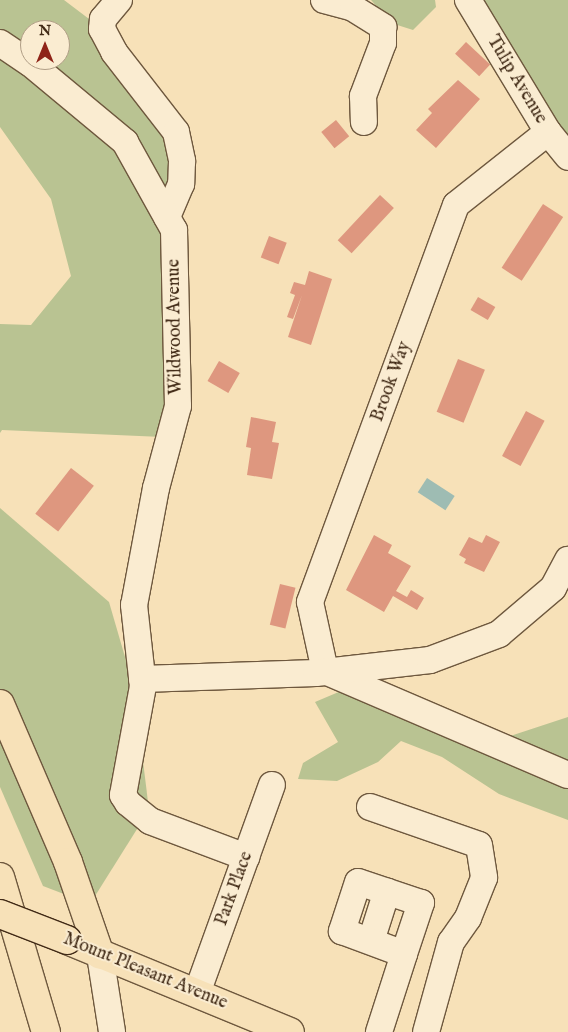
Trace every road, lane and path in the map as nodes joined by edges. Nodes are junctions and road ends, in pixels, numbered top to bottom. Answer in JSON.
{"nodes":[{"id":1,"x":119,"y":0,"type":"edge"},
{"id":2,"x":324,"y":0,"type":"edge"},
{"id":3,"x":468,"y":0,"type":"edge"},
{"id":4,"x":0,"y":43,"type":"edge"},
{"id":5,"x":364,"y":122,"type":"dead end"},
{"id":6,"x":548,"y":132,"type":"junction"},
{"id":7,"x":568,"y":157,"type":"edge"},
{"id":8,"x":167,"y":217,"type":"junction"},
{"id":9,"x":568,"y":560,"type":"edge"},
{"id":10,"x":325,"y":672,"type":"junction"},
{"id":11,"x":142,"y":679,"type":"junction"},
{"id":12,"x":0,"y":704,"type":"edge"},
{"id":13,"x":568,"y":775,"type":"edge"},
{"id":14,"x":272,"y":785,"type":"dead end"},
{"id":15,"x":370,"y":807,"type":"dead end"},
{"id":16,"x":246,"y":857,"type":"junction"},
{"id":17,"x":0,"y":877,"type":"edge"},
{"id":18,"x":0,"y":914,"type":"edge"},
{"id":19,"x":404,"y":954,"type":"junction"},
{"id":20,"x":100,"y":956,"type":"junction"},
{"id":21,"x":197,"y":993,"type":"junction"},
{"id":22,"x":44,"y":1027,"type":"edge"},
{"id":23,"x":282,"y":1030,"type":"edge"},
{"id":24,"x":112,"y":1032,"type":"edge"},
{"id":25,"x":378,"y":1032,"type":"edge"},
{"id":26,"x":426,"y":1032,"type":"edge"}],
"edges":[{"from":1,"to":8,"type":"street"},
{"from":2,"to":5,"type":"street"},
{"from":3,"to":6,"type":"street","name":"Tulip Avenue"},
{"from":4,"to":8,"type":"street","name":"Wildwood Avenue"},
{"from":6,"to":7,"type":"street","name":"Tulip Avenue"},
{"from":6,"to":10,"type":"street","name":"Brook Way"},
{"from":8,"to":11,"type":"street","name":"Wildwood Avenue"},
{"from":9,"to":10,"type":"street"},
{"from":10,"to":11,"type":"street"},
{"from":10,"to":13,"type":"street"},
{"from":11,"to":16,"type":"street","name":"Wildwood Avenue"},
{"from":12,"to":20,"type":"main road"},
{"from":14,"to":16,"type":"street","name":"Park Place"},
{"from":15,"to":26,"type":"street"},
{"from":16,"to":21,"type":"street","name":"Park Place"},
{"from":17,"to":22,"type":"main road"},
{"from":18,"to":20,"type":"main road","name":"Mount Pleasant Avenue","bridge":true},
{"from":19,"to":19,"type":"street"},
{"from":19,"to":25,"type":"street"},
{"from":20,"to":21,"type":"main road","name":"Mount Pleasant Avenue"},
{"from":20,"to":24,"type":"street"},
{"from":21,"to":23,"type":"main road","name":"Mount Pleasant Avenue"}]}
